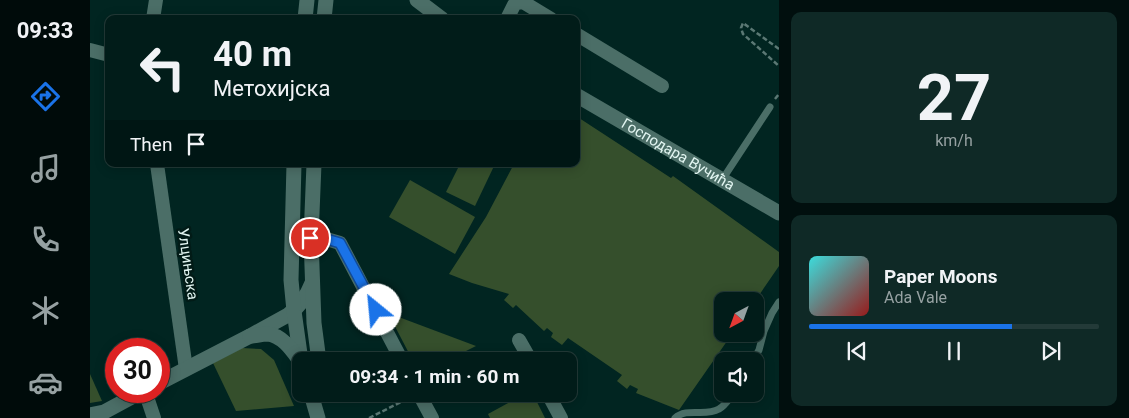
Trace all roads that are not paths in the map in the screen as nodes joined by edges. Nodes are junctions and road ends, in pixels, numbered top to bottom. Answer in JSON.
{"nodes":[{"id":1,"x":156,"y":0,"type":"edge"},
{"id":2,"x":307,"y":0,"type":"edge"},
{"id":3,"x":326,"y":0,"type":"edge"},
{"id":4,"x":416,"y":0,"type":"edge"},
{"id":5,"x":154,"y":15,"type":"edge"},
{"id":6,"x":305,"y":15,"type":"edge"},
{"id":7,"x":324,"y":15,"type":"edge"},
{"id":8,"x":437,"y":15,"type":"edge"},
{"id":9,"x":509,"y":15,"type":"edge"},
{"id":10,"x":544,"y":15,"type":"edge"},
{"id":11,"x":580,"y":36,"type":"edge"},
{"id":12,"x":90,"y":50,"type":"edge"},
{"id":13,"x":105,"y":54,"type":"edge"},
{"id":14,"x":662,"y":86,"type":"dead end"},
{"id":15,"x":580,"y":97,"type":"edge"},
{"id":16,"x":770,"y":107,"type":"dead end"},
{"id":17,"x":157,"y":167,"type":"edge"},
{"id":18,"x":294,"y":167,"type":"edge"},
{"id":19,"x":314,"y":167,"type":"edge"},
{"id":20,"x":722,"y":180,"type":"junction"},
{"id":21,"x":779,"y":213,"type":"edge"},
{"id":22,"x":310,"y":238,"type":"junction"},
{"id":23,"x":312,"y":283,"type":"junction"},
{"id":24,"x":779,"y":302,"type":"edge"},
{"id":25,"x":294,"y":311,"type":"junction"},
{"id":26,"x":250,"y":336,"type":"junction"},
{"id":27,"x":519,"y":340,"type":"dead end"},
{"id":28,"x":293,"y":352,"type":"edge"},
{"id":29,"x":300,"y":352,"type":"edge"},
{"id":30,"x":318,"y":352,"type":"edge"},
{"id":31,"x":397,"y":352,"type":"edge"},
{"id":32,"x":525,"y":352,"type":"edge"},
{"id":33,"x":758,"y":352,"type":"edge"},
{"id":34,"x":186,"y":369,"type":"junction"},
{"id":35,"x":170,"y":378,"type":"edge"},
{"id":36,"x":313,"y":402,"type":"edge"},
{"id":37,"x":323,"y":402,"type":"edge"},
{"id":38,"x":423,"y":402,"type":"edge"},
{"id":39,"x":552,"y":402,"type":"edge"},
{"id":40,"x":726,"y":402,"type":"edge"},
{"id":41,"x":121,"y":403,"type":"edge"},
{"id":42,"x":148,"y":403,"type":"edge"},
{"id":43,"x":90,"y":415,"type":"edge"},
{"id":44,"x":154,"y":418,"type":"edge"},
{"id":45,"x":318,"y":418,"type":"edge"},
{"id":46,"x":324,"y":418,"type":"edge"},
{"id":47,"x":432,"y":418,"type":"edge"},
{"id":48,"x":561,"y":418,"type":"edge"},
{"id":49,"x":675,"y":418,"type":"edge"}],
"edges":[{"from":1,"to":5,"type":"street"},
{"from":2,"to":6,"type":"main road"},
{"from":3,"to":7,"type":"main road"},
{"from":4,"to":8,"type":"main road"},
{"from":9,"to":10,"type":"street"},
{"from":11,"to":14,"type":"street"},
{"from":12,"to":13,"type":"street"},
{"from":15,"to":20,"type":"main road","name":"Господара Вучића"},
{"from":16,"to":20,"type":"lane"},
{"from":17,"to":34,"type":"street","name":"Улцињска"},
{"from":18,"to":25,"type":"main road"},
{"from":19,"to":22,"type":"main road"},
{"from":20,"to":21,"type":"main road","name":"Господара Вучића"},
{"from":22,"to":23,"type":"main road"},
{"from":22,"to":31,"type":"street"},
{"from":23,"to":25,"type":"main road"},
{"from":23,"to":30,"type":"main road"},
{"from":24,"to":33,"type":"lane"},
{"from":25,"to":26,"type":"main road"},
{"from":25,"to":29,"type":"main road"},
{"from":26,"to":28,"type":"main road"},
{"from":26,"to":34,"type":"main road"},
{"from":27,"to":32,"type":"street"},
{"from":34,"to":35,"type":"main road"},
{"from":36,"to":45,"type":"main road"},
{"from":37,"to":46,"type":"main road"},
{"from":38,"to":47,"type":"street"},
{"from":39,"to":48,"type":"street"},
{"from":40,"to":49,"type":"lane"},
{"from":41,"to":43,"type":"main road"},
{"from":42,"to":44,"type":"street"}]}
